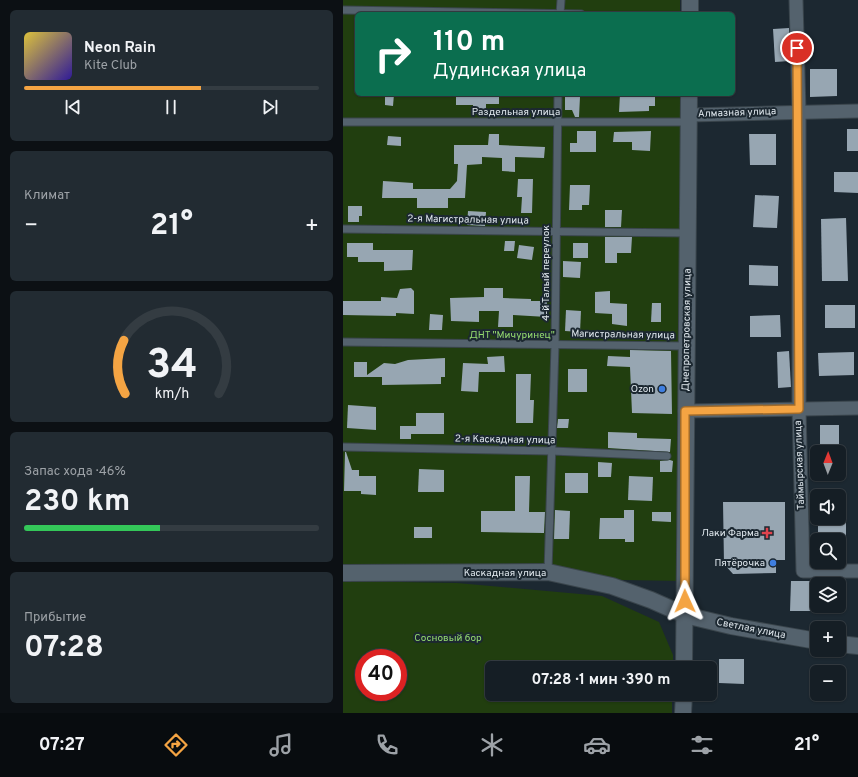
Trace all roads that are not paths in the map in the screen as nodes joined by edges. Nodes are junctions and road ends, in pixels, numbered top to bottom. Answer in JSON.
{"nodes":[{"id":1,"x":561,"y":0,"type":"edge"},
{"id":2,"x":690,"y":0,"type":"edge"},
{"id":3,"x":796,"y":0,"type":"edge"},
{"id":4,"x":343,"y":10,"type":"edge"},
{"id":5,"x":452,"y":12,"type":"edge"},
{"id":6,"x":560,"y":12,"type":"edge"},
{"id":7,"x":690,"y":12,"type":"edge"},
{"id":8,"x":558,"y":96,"type":"edge"},
{"id":9,"x":689,"y":96,"type":"edge"},
{"id":10,"x":799,"y":111,"type":"junction"},
{"id":11,"x":858,"y":111,"type":"edge"},
{"id":12,"x":689,"y":119,"type":"junction"},
{"id":13,"x":343,"y":122,"type":"edge"},
{"id":14,"x":557,"y":122,"type":"junction"},
{"id":15,"x":343,"y":229,"type":"edge"},
{"id":16,"x":556,"y":231,"type":"junction"},
{"id":17,"x":688,"y":233,"type":"junction"},
{"id":18,"x":343,"y":342,"type":"edge"},
{"id":19,"x":555,"y":345,"type":"junction"},
{"id":20,"x":686,"y":346,"type":"junction"},
{"id":21,"x":858,"y":408,"type":"edge"},
{"id":22,"x":799,"y":409,"type":"junction"},
{"id":23,"x":685,"y":411,"type":"junction"},
{"id":24,"x":343,"y":447,"type":"edge"},
{"id":25,"x":552,"y":451,"type":"junction"},
{"id":26,"x":667,"y":456,"type":"dead end"},
{"id":27,"x":858,"y":570,"type":"edge"},
{"id":28,"x":548,"y":572,"type":"junction"},
{"id":29,"x":343,"y":573,"type":"edge"},
{"id":30,"x":685,"y":615,"type":"junction"},
{"id":31,"x":810,"y":641,"type":"edge"},
{"id":32,"x":846,"y":645,"type":"edge"},
{"id":33,"x":858,"y":646,"type":"edge"},
{"id":34,"x":684,"y":661,"type":"edge"},
{"id":35,"x":684,"y":701,"type":"edge"},
{"id":36,"x":683,"y":713,"type":"edge"}],
"edges":[{"from":1,"to":6,"type":"lane"},
{"from":2,"to":7,"type":"street"},
{"from":3,"to":10,"type":"street","name":"Таймырская улица"},
{"from":4,"to":5,"type":"lane"},
{"from":8,"to":14,"type":"lane","name":"4-й Талый переулок"},
{"from":9,"to":12,"type":"street","name":"Днепропетровская улица"},
{"from":10,"to":11,"type":"street","name":"Алмазная улица"},
{"from":10,"to":12,"type":"street","name":"Алмазная улица"},
{"from":10,"to":22,"type":"street","name":"Таймырская улица"},
{"from":12,"to":14,"type":"lane","name":"Раздельная улица"},
{"from":12,"to":17,"type":"street","name":"Днепропетровская улица"},
{"from":13,"to":14,"type":"lane","name":"Раздельная улица"},
{"from":14,"to":16,"type":"lane","name":"4-й Талый переулок"},
{"from":15,"to":16,"type":"lane","name":"2-я Магистральная улица"},
{"from":16,"to":17,"type":"lane","name":"2-я Магистральная улица"},
{"from":16,"to":19,"type":"lane","name":"4-й Талый переулок"},
{"from":17,"to":20,"type":"street","name":"Днепропетровская улица"},
{"from":18,"to":19,"type":"lane","name":"Магистральная улица"},
{"from":19,"to":20,"type":"lane","name":"Магистральная улица"},
{"from":19,"to":25,"type":"lane","name":"4-й Талый переулок"},
{"from":20,"to":23,"type":"street","name":"Днепропетровская улица"},
{"from":21,"to":22,"type":"street"},
{"from":22,"to":23,"type":"street"},
{"from":22,"to":27,"type":"street","name":"Таймырская улица"},
{"from":23,"to":30,"type":"street","name":"Днепропетровская улица"},
{"from":24,"to":25,"type":"lane","name":"2-я Каскадная улица"},
{"from":25,"to":26,"type":"lane","name":"2-я Каскадная улица"},
{"from":25,"to":28,"type":"lane","name":"4-й Талый переулок"},
{"from":28,"to":29,"type":"street","name":"Каскадная улица"},
{"from":28,"to":30,"type":"street","name":"Каскадная улица"},
{"from":30,"to":31,"type":"street","name":"Светлая улица"},
{"from":30,"to":34,"type":"street","name":"Днепропетровская улица"},
{"from":32,"to":33,"type":"street"},
{"from":35,"to":36,"type":"street"}]}
